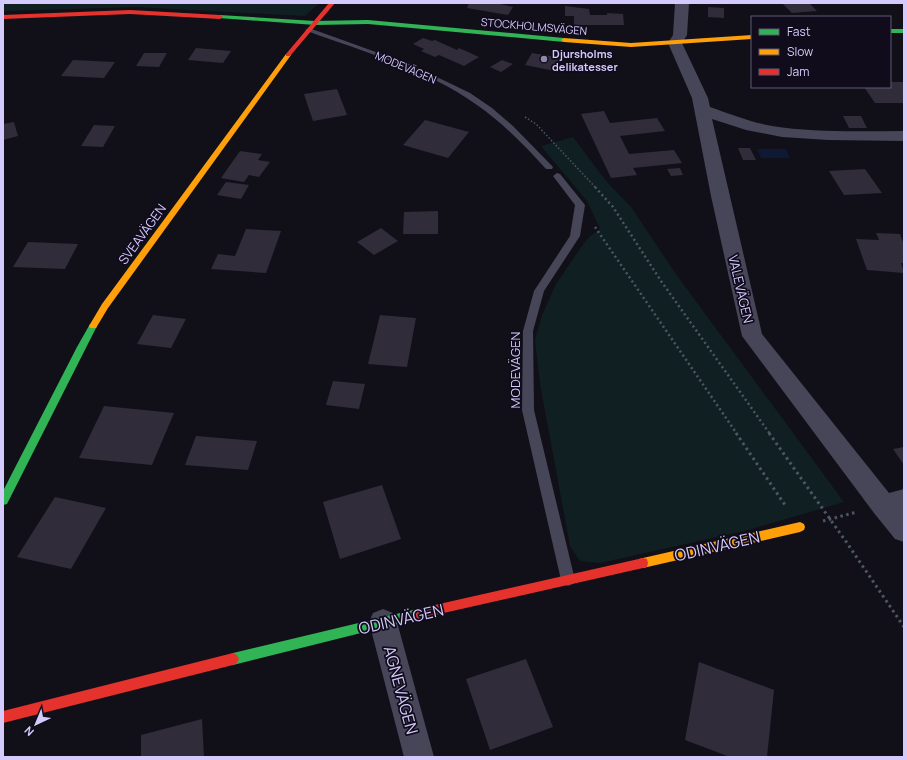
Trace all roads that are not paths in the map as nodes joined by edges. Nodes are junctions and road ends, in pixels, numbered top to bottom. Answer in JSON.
{"nodes":[{"id":1,"x":332,"y":3,"type":"edge"},
{"id":2,"x":682,"y":3,"type":"edge"},
{"id":3,"x":3,"y":17,"type":"edge"},
{"id":4,"x":312,"y":26,"type":"junction"},
{"id":5,"x":904,"y":31,"type":"edge"},
{"id":6,"x":891,"y":32,"type":"edge"},
{"id":7,"x":751,"y":37,"type":"edge"},
{"id":8,"x":676,"y":43,"type":"junction"},
{"id":9,"x":702,"y":110,"type":"junction"},
{"id":10,"x":904,"y":136,"type":"edge"},
{"id":11,"x":3,"y":501,"type":"edge"},
{"id":12,"x":882,"y":505,"type":"edge"},
{"id":13,"x":800,"y":528,"type":"road end"},
{"id":14,"x":904,"y":531,"type":"edge"},
{"id":15,"x":568,"y":580,"type":"junction"},
{"id":16,"x":383,"y":622,"type":"junction"},
{"id":17,"x":3,"y":717,"type":"edge"},
{"id":18,"x":419,"y":757,"type":"edge"}],
"edges":[{"from":1,"to":4,"type":"street","name":"SVEAVÄGEN"},
{"from":2,"to":8,"type":"street"},
{"from":3,"to":4,"type":"street","name":"STOCKHOLMSVÄGEN"},
{"from":4,"to":8,"type":"street","name":"STOCKHOLMSVÄGEN"},
{"from":4,"to":11,"type":"street","name":"SVEAVÄGEN"},
{"from":4,"to":15,"type":"lane","name":"MODEVÄGEN"},
{"from":5,"to":6,"type":"street"},
{"from":7,"to":8,"type":"street","name":"STOCKHOLMSVÄGEN"},
{"from":8,"to":9,"type":"street","name":"VALEVÄGEN"},
{"from":9,"to":10,"type":"street"},
{"from":9,"to":12,"type":"street","name":"VALEVÄGEN"},
{"from":12,"to":14,"type":"street","name":"VALEVÄGEN"},
{"from":13,"to":15,"type":"street","name":"ODINVÄGEN"},
{"from":15,"to":16,"type":"street","name":"ODINVÄGEN"},
{"from":16,"to":17,"type":"street","name":"ODINVÄGEN"},
{"from":16,"to":18,"type":"street","name":"AGNEVÄGEN"}]}
